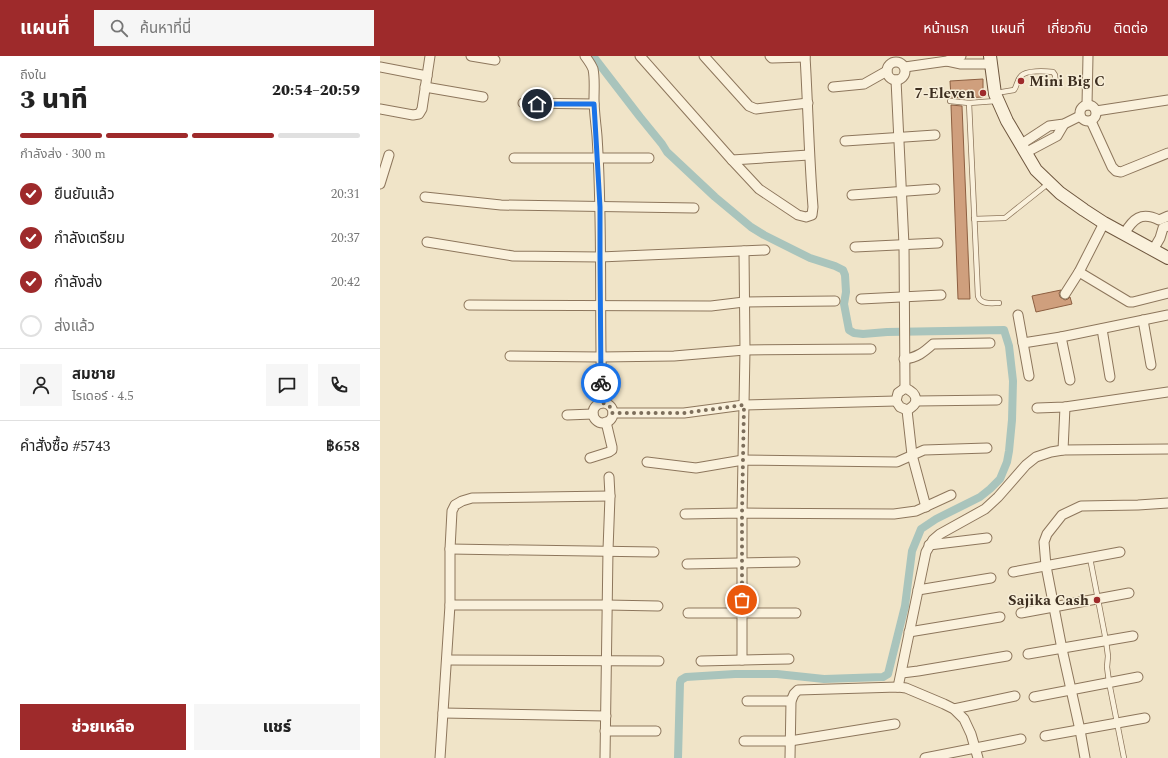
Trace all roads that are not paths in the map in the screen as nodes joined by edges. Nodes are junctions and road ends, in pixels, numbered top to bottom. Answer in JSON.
{"nodes":[{"id":1,"x":430,"y":56,"type":"edge"},
{"id":2,"x":471,"y":56,"type":"edge"},
{"id":3,"x":585,"y":56,"type":"edge"},
{"id":4,"x":640,"y":56,"type":"edge"},
{"id":5,"x":704,"y":56,"type":"edge"},
{"id":6,"x":770,"y":56,"type":"edge"},
{"id":7,"x":961,"y":56,"type":"edge"},
{"id":8,"x":1088,"y":56,"type":"edge"},
{"id":9,"x":805,"y":57,"type":"edge"},
{"id":10,"x":893,"y":59,"type":"edge"},
{"id":11,"x":495,"y":60,"type":"dead end"},
{"id":12,"x":990,"y":60,"type":"edge"},
{"id":13,"x":947,"y":61,"type":"junction"},
{"id":14,"x":380,"y":67,"type":"edge"},
{"id":15,"x":905,"y":67,"type":"junction"},
{"id":16,"x":887,"y":72,"type":"junction"},
{"id":17,"x":427,"y":76,"type":"junction"},
{"id":18,"x":896,"y":80,"type":"junction"},
{"id":19,"x":1056,"y":84,"type":"dead end"},
{"id":20,"x":425,"y":87,"type":"junction"},
{"id":21,"x":833,"y":87,"type":"dead end"},
{"id":22,"x":483,"y":97,"type":"dead end"},
{"id":23,"x":996,"y":97,"type":"junction"},
{"id":24,"x":1168,"y":100,"type":"edge"},
{"id":25,"x":950,"y":101,"type":"dead end"},
{"id":26,"x":523,"y":103,"type":"dead end"},
{"id":27,"x":808,"y":103,"type":"junction"},
{"id":28,"x":969,"y":103,"type":"junction"},
{"id":29,"x":594,"y":104,"type":"junction"},
{"id":30,"x":1087,"y":105,"type":"junction"},
{"id":31,"x":380,"y":109,"type":"edge"},
{"id":32,"x":1096,"y":111,"type":"junction"},
{"id":33,"x":1080,"y":116,"type":"junction"},
{"id":34,"x":1091,"y":121,"type":"junction"},
{"id":35,"x":935,"y":135,"type":"dead end"},
{"id":36,"x":899,"y":137,"type":"junction"},
{"id":37,"x":845,"y":140,"type":"dead end"},
{"id":38,"x":1023,"y":149,"type":"junction"},
{"id":39,"x":1168,"y":153,"type":"edge"},
{"id":40,"x":389,"y":155,"type":"dead end"},
{"id":41,"x":809,"y":155,"type":"junction"},
{"id":42,"x":514,"y":158,"type":"dead end"},
{"id":43,"x":598,"y":158,"type":"junction"},
{"id":44,"x":649,"y":158,"type":"dead end"},
{"id":45,"x":732,"y":160,"type":"junction"},
{"id":46,"x":1049,"y":183,"type":"junction"},
{"id":47,"x":380,"y":184,"type":"edge"},
{"id":48,"x":936,"y":189,"type":"dead end"},
{"id":49,"x":902,"y":192,"type":"junction"},
{"id":50,"x":852,"y":195,"type":"dead end"},
{"id":51,"x":425,"y":197,"type":"dead end"},
{"id":52,"x":600,"y":207,"type":"junction"},
{"id":53,"x":694,"y":208,"type":"dead end"},
{"id":54,"x":974,"y":219,"type":"junction"},
{"id":55,"x":1164,"y":222,"type":"edge"},
{"id":56,"x":1104,"y":223,"type":"junction"},
{"id":57,"x":1124,"y":234,"type":"junction"},
{"id":58,"x":426,"y":242,"type":"dead end"},
{"id":59,"x":938,"y":244,"type":"dead end"},
{"id":60,"x":904,"y":245,"type":"junction"},
{"id":61,"x":855,"y":247,"type":"dead end"},
{"id":62,"x":764,"y":250,"type":"dead end"},
{"id":63,"x":1153,"y":250,"type":"junction"},
{"id":64,"x":744,"y":251,"type":"junction"},
{"id":65,"x":600,"y":257,"type":"junction"},
{"id":66,"x":1168,"y":258,"type":"edge"},
{"id":67,"x":1079,"y":272,"type":"junction"},
{"id":68,"x":1168,"y":293,"type":"edge"},
{"id":69,"x":1066,"y":294,"type":"dead end"},
{"id":70,"x":941,"y":295,"type":"dead end"},
{"id":71,"x":904,"y":297,"type":"junction"},
{"id":72,"x":861,"y":299,"type":"dead end"},
{"id":73,"x":835,"y":301,"type":"dead end"},
{"id":74,"x":744,"y":302,"type":"junction"},
{"id":75,"x":999,"y":303,"type":"dead end"},
{"id":76,"x":469,"y":305,"type":"dead end"},
{"id":77,"x":600,"y":306,"type":"junction"},
{"id":78,"x":1018,"y":315,"type":"dead end"},
{"id":79,"x":1168,"y":315,"type":"edge"},
{"id":80,"x":1143,"y":320,"type":"junction"},
{"id":81,"x":1102,"y":329,"type":"junction"},
{"id":82,"x":1061,"y":337,"type":"junction"},
{"id":83,"x":990,"y":343,"type":"dead end"},
{"id":84,"x":1023,"y":343,"type":"junction"},
{"id":85,"x":871,"y":349,"type":"dead end"},
{"id":86,"x":745,"y":350,"type":"junction"},
{"id":87,"x":510,"y":356,"type":"dead end"},
{"id":88,"x":600,"y":357,"type":"junction"},
{"id":89,"x":904,"y":359,"type":"junction"},
{"id":90,"x":1150,"y":365,"type":"dead end"},
{"id":91,"x":1029,"y":376,"type":"dead end"},
{"id":92,"x":1110,"y":377,"type":"dead end"},
{"id":93,"x":1070,"y":380,"type":"dead end"},
{"id":94,"x":905,"y":388,"type":"junction"},
{"id":95,"x":1168,"y":392,"type":"edge"},
{"id":96,"x":896,"y":400,"type":"junction"},
{"id":97,"x":916,"y":400,"type":"junction"},
{"id":98,"x":997,"y":400,"type":"dead end"},
{"id":99,"x":602,"y":403,"type":"junction"},
{"id":100,"x":744,"y":405,"type":"junction"},
{"id":101,"x":1065,"y":407,"type":"junction"},
{"id":102,"x":1037,"y":408,"type":"dead end"},
{"id":103,"x":907,"y":410,"type":"junction"},
{"id":104,"x":612,"y":413,"type":"junction"},
{"id":105,"x":593,"y":414,"type":"junction"},
{"id":106,"x":567,"y":415,"type":"dead end"},
{"id":107,"x":606,"y":422,"type":"junction"},
{"id":108,"x":987,"y":448,"type":"dead end"},
{"id":109,"x":1168,"y":449,"type":"edge"},
{"id":110,"x":1063,"y":450,"type":"junction"},
{"id":111,"x":912,"y":455,"type":"junction"},
{"id":112,"x":590,"y":458,"type":"dead end"},
{"id":113,"x":743,"y":460,"type":"junction"},
{"id":114,"x":646,"y":462,"type":"dead end"},
{"id":115,"x":609,"y":478,"type":"dead end"},
{"id":116,"x":951,"y":495,"type":"dead end"},
{"id":117,"x":610,"y":496,"type":"junction"},
{"id":118,"x":1168,"y":503,"type":"edge"},
{"id":119,"x":926,"y":507,"type":"junction"},
{"id":120,"x":742,"y":513,"type":"junction"},
{"id":121,"x":686,"y":514,"type":"dead end"},
{"id":122,"x":986,"y":538,"type":"dead end"},
{"id":123,"x":929,"y":546,"type":"junction"},
{"id":124,"x":450,"y":549,"type":"junction"},
{"id":125,"x":608,"y":550,"type":"junction"},
{"id":126,"x":654,"y":552,"type":"dead end"},
{"id":127,"x":1120,"y":552,"type":"dead end"},
{"id":128,"x":1090,"y":558,"type":"junction"},
{"id":129,"x":795,"y":562,"type":"dead end"},
{"id":130,"x":742,"y":563,"type":"junction"},
{"id":131,"x":687,"y":564,"type":"dead end"},
{"id":132,"x":1046,"y":566,"type":"junction"},
{"id":133,"x":1013,"y":572,"type":"dead end"},
{"id":134,"x":991,"y":578,"type":"dead end"},
{"id":135,"x":918,"y":590,"type":"junction"},
{"id":136,"x":1129,"y":593,"type":"dead end"},
{"id":137,"x":1098,"y":599,"type":"junction"},
{"id":138,"x":450,"y":605,"type":"junction"},
{"id":139,"x":607,"y":605,"type":"junction"},
{"id":140,"x":658,"y":606,"type":"dead end"},
{"id":141,"x":1054,"y":607,"type":"junction"},
{"id":142,"x":742,"y":612,"type":"junction"},
{"id":143,"x":796,"y":612,"type":"dead end"},
{"id":144,"x":1020,"y":612,"type":"dead end"},
{"id":145,"x":688,"y":613,"type":"dead end"},
{"id":146,"x":1000,"y":617,"type":"dead end"},
{"id":147,"x":909,"y":632,"type":"junction"},
{"id":148,"x":1132,"y":636,"type":"dead end"},
{"id":149,"x":1106,"y":641,"type":"junction"},
{"id":150,"x":1062,"y":649,"type":"junction"},
{"id":151,"x":1028,"y":654,"type":"dead end"},
{"id":152,"x":1007,"y":656,"type":"dead end"},
{"id":153,"x":789,"y":659,"type":"dead end"},
{"id":154,"x":447,"y":660,"type":"junction"},
{"id":155,"x":606,"y":660,"type":"junction"},
{"id":156,"x":742,"y":660,"type":"junction"},
{"id":157,"x":659,"y":661,"type":"dead end"},
{"id":158,"x":701,"y":661,"type":"dead end"},
{"id":159,"x":902,"y":673,"type":"junction"},
{"id":160,"x":1138,"y":677,"type":"dead end"},
{"id":161,"x":1109,"y":682,"type":"junction"},
{"id":162,"x":898,"y":687,"type":"junction"},
{"id":163,"x":1071,"y":689,"type":"junction"},
{"id":164,"x":1015,"y":696,"type":"dead end"},
{"id":165,"x":1034,"y":696,"type":"dead end"},
{"id":166,"x":747,"y":701,"type":"dead end"},
{"id":167,"x":791,"y":701,"type":"junction"},
{"id":168,"x":954,"y":709,"type":"junction"},
{"id":169,"x":443,"y":713,"type":"junction"},
{"id":170,"x":606,"y":716,"type":"junction"},
{"id":171,"x":1145,"y":718,"type":"dead end"},
{"id":172,"x":1117,"y":723,"type":"junction"},
{"id":173,"x":896,"y":724,"type":"dead end"},
{"id":174,"x":1080,"y":730,"type":"junction"},
{"id":175,"x":605,"y":731,"type":"junction"},
{"id":176,"x":656,"y":731,"type":"dead end"},
{"id":177,"x":1045,"y":736,"type":"dead end"},
{"id":178,"x":1021,"y":739,"type":"dead end"},
{"id":179,"x":744,"y":741,"type":"dead end"},
{"id":180,"x":790,"y":741,"type":"junction"},
{"id":181,"x":975,"y":748,"type":"junction"},
{"id":182,"x":440,"y":758,"type":"edge"},
{"id":183,"x":605,"y":758,"type":"edge"},
{"id":184,"x":790,"y":758,"type":"edge"},
{"id":185,"x":925,"y":758,"type":"edge"},
{"id":186,"x":978,"y":758,"type":"edge"},
{"id":187,"x":1085,"y":758,"type":"edge"},
{"id":188,"x":1124,"y":758,"type":"edge"}],
"edges":[{"from":1,"to":17,"type":"street"},
{"from":2,"to":11,"type":"street"},
{"from":3,"to":29,"type":"street"},
{"from":4,"to":45,"type":"street"},
{"from":5,"to":27,"type":"street"},
{"from":6,"to":9,"type":"street"},
{"from":7,"to":13,"type":"street"},
{"from":8,"to":30,"type":"street"},
{"from":9,"to":27,"type":"street"},
{"from":10,"to":15,"type":"street"},
{"from":10,"to":16,"type":"street"},
{"from":12,"to":13,"type":"street"},
{"from":12,"to":23,"type":"street"},
{"from":13,"to":15,"type":"street"},
{"from":14,"to":17,"type":"street"},
{"from":15,"to":18,"type":"street"},
{"from":16,"to":18,"type":"street"},
{"from":16,"to":21,"type":"street"},
{"from":17,"to":20,"type":"street"},
{"from":18,"to":36,"type":"street"},
{"from":19,"to":23,"type":"lane"},
{"from":20,"to":22,"type":"street"},
{"from":20,"to":31,"type":"street"},
{"from":23,"to":28,"type":"lane"},
{"from":23,"to":38,"type":"street"},
{"from":24,"to":32,"type":"street"},
{"from":25,"to":28,"type":"lane"},
{"from":26,"to":29,"type":"street"},
{"from":27,"to":41,"type":"street"},
{"from":28,"to":54,"type":"lane"},
{"from":29,"to":43,"type":"street"},
{"from":30,"to":32,"type":"street"},
{"from":30,"to":33,"type":"street"},
{"from":32,"to":34,"type":"street"},
{"from":33,"to":34,"type":"street"},
{"from":33,"to":38,"type":"street"},
{"from":34,"to":39,"type":"street"},
{"from":35,"to":36,"type":"street"},
{"from":36,"to":37,"type":"street"},
{"from":36,"to":49,"type":"street"},
{"from":38,"to":46,"type":"street"},
{"from":40,"to":47,"type":"street"},
{"from":41,"to":45,"type":"street"},
{"from":41,"to":45,"type":"street"},
{"from":42,"to":43,"type":"street"},
{"from":43,"to":44,"type":"street"},
{"from":43,"to":52,"type":"street"},
{"from":46,"to":54,"type":"lane"},
{"from":46,"to":56,"type":"street"},
{"from":48,"to":49,"type":"street"},
{"from":49,"to":50,"type":"street"},
{"from":49,"to":60,"type":"street"},
{"from":51,"to":52,"type":"street"},
{"from":52,"to":53,"type":"street"},
{"from":52,"to":65,"type":"street"},
{"from":54,"to":75,"type":"lane"},
{"from":55,"to":57,"type":"street"},
{"from":55,"to":63,"type":"street"},
{"from":56,"to":57,"type":"street"},
{"from":56,"to":67,"type":"street"},
{"from":57,"to":63,"type":"street"},
{"from":58,"to":65,"type":"street"},
{"from":59,"to":60,"type":"street"},
{"from":60,"to":61,"type":"street"},
{"from":60,"to":71,"type":"street"},
{"from":62,"to":64,"type":"street"},
{"from":63,"to":66,"type":"street"},
{"from":64,"to":65,"type":"street"},
{"from":64,"to":74,"type":"street"},
{"from":65,"to":77,"type":"street"},
{"from":67,"to":68,"type":"street"},
{"from":67,"to":69,"type":"street"},
{"from":70,"to":71,"type":"street"},
{"from":71,"to":72,"type":"street"},
{"from":71,"to":89,"type":"street"},
{"from":73,"to":74,"type":"street"},
{"from":74,"to":77,"type":"street"},
{"from":74,"to":86,"type":"street"},
{"from":76,"to":77,"type":"street"},
{"from":77,"to":88,"type":"street"},
{"from":78,"to":84,"type":"street"},
{"from":79,"to":80,"type":"street"},
{"from":80,"to":81,"type":"street"},
{"from":80,"to":90,"type":"street"},
{"from":81,"to":82,"type":"street"},
{"from":81,"to":92,"type":"street"},
{"from":82,"to":84,"type":"street"},
{"from":82,"to":93,"type":"street"},
{"from":83,"to":89,"type":"street"},
{"from":84,"to":91,"type":"street"},
{"from":85,"to":86,"type":"street"},
{"from":86,"to":88,"type":"street"},
{"from":86,"to":100,"type":"street"},
{"from":87,"to":88,"type":"street"},
{"from":88,"to":99,"type":"street"},
{"from":89,"to":94,"type":"street"},
{"from":94,"to":96,"type":"street"},
{"from":94,"to":97,"type":"street"},
{"from":95,"to":101,"type":"street"},
{"from":96,"to":100,"type":"street"},
{"from":96,"to":103,"type":"street"},
{"from":97,"to":98,"type":"street"},
{"from":97,"to":103,"type":"street"},
{"from":99,"to":104,"type":"street"},
{"from":99,"to":105,"type":"street"},
{"from":100,"to":104,"type":"street"},
{"from":100,"to":113,"type":"street"},
{"from":101,"to":102,"type":"street"},
{"from":101,"to":110,"type":"street"},
{"from":103,"to":111,"type":"street"},
{"from":104,"to":107,"type":"street"},
{"from":105,"to":106,"type":"street"},
{"from":105,"to":107,"type":"street"},
{"from":107,"to":112,"type":"street"},
{"from":108,"to":111,"type":"street"},
{"from":109,"to":110,"type":"street"},
{"from":110,"to":123,"type":"street"},
{"from":111,"to":113,"type":"street"},
{"from":111,"to":119,"type":"street"},
{"from":113,"to":114,"type":"street"},
{"from":113,"to":120,"type":"street"},
{"from":115,"to":117,"type":"street"},
{"from":116,"to":119,"type":"street"},
{"from":117,"to":124,"type":"street"},
{"from":117,"to":125,"type":"street"},
{"from":118,"to":132,"type":"street"},
{"from":119,"to":120,"type":"street"},
{"from":120,"to":121,"type":"street"},
{"from":120,"to":130,"type":"street"},
{"from":122,"to":123,"type":"street"},
{"from":123,"to":135,"type":"street"},
{"from":124,"to":125,"type":"street"},
{"from":124,"to":138,"type":"street"},
{"from":125,"to":126,"type":"street"},
{"from":125,"to":139,"type":"street"},
{"from":127,"to":128,"type":"street"},
{"from":128,"to":132,"type":"street"},
{"from":128,"to":137,"type":"lane"},
{"from":129,"to":130,"type":"street"},
{"from":130,"to":131,"type":"street"},
{"from":130,"to":142,"type":"street"},
{"from":132,"to":133,"type":"street"},
{"from":132,"to":141,"type":"street"},
{"from":134,"to":135,"type":"street"},
{"from":135,"to":147,"type":"street"},
{"from":136,"to":137,"type":"street"},
{"from":137,"to":141,"type":"street"},
{"from":137,"to":149,"type":"lane"},
{"from":138,"to":139,"type":"street"},
{"from":138,"to":154,"type":"street"},
{"from":139,"to":140,"type":"street"},
{"from":139,"to":155,"type":"street"},
{"from":141,"to":144,"type":"street"},
{"from":141,"to":150,"type":"street"},
{"from":142,"to":143,"type":"street"},
{"from":142,"to":145,"type":"street"},
{"from":142,"to":156,"type":"street"},
{"from":146,"to":147,"type":"street"},
{"from":147,"to":159,"type":"street"},
{"from":148,"to":149,"type":"street"},
{"from":149,"to":150,"type":"street"},
{"from":149,"to":161,"type":"lane"},
{"from":150,"to":151,"type":"street"},
{"from":150,"to":163,"type":"street"},
{"from":152,"to":159,"type":"street"},
{"from":153,"to":156,"type":"street"},
{"from":154,"to":155,"type":"street"},
{"from":154,"to":169,"type":"street"},
{"from":155,"to":157,"type":"street"},
{"from":155,"to":170,"type":"street"},
{"from":156,"to":158,"type":"street"},
{"from":159,"to":162,"type":"street"},
{"from":160,"to":161,"type":"street"},
{"from":161,"to":163,"type":"street"},
{"from":161,"to":172,"type":"lane"},
{"from":162,"to":167,"type":"street"},
{"from":162,"to":168,"type":"street"},
{"from":163,"to":165,"type":"street"},
{"from":163,"to":174,"type":"street"},
{"from":164,"to":168,"type":"street"},
{"from":166,"to":167,"type":"street"},
{"from":167,"to":180,"type":"street"},
{"from":168,"to":181,"type":"street"},
{"from":169,"to":170,"type":"street"},
{"from":169,"to":182,"type":"street"},
{"from":170,"to":175,"type":"street"},
{"from":171,"to":172,"type":"street"},
{"from":172,"to":174,"type":"street"},
{"from":172,"to":188,"type":"lane"},
{"from":173,"to":180,"type":"street"},
{"from":174,"to":177,"type":"street"},
{"from":174,"to":187,"type":"street"},
{"from":175,"to":176,"type":"street"},
{"from":175,"to":183,"type":"street"},
{"from":178,"to":181,"type":"street"},
{"from":179,"to":180,"type":"street"},
{"from":180,"to":184,"type":"street"},
{"from":181,"to":185,"type":"street"},
{"from":181,"to":186,"type":"street"}]}
